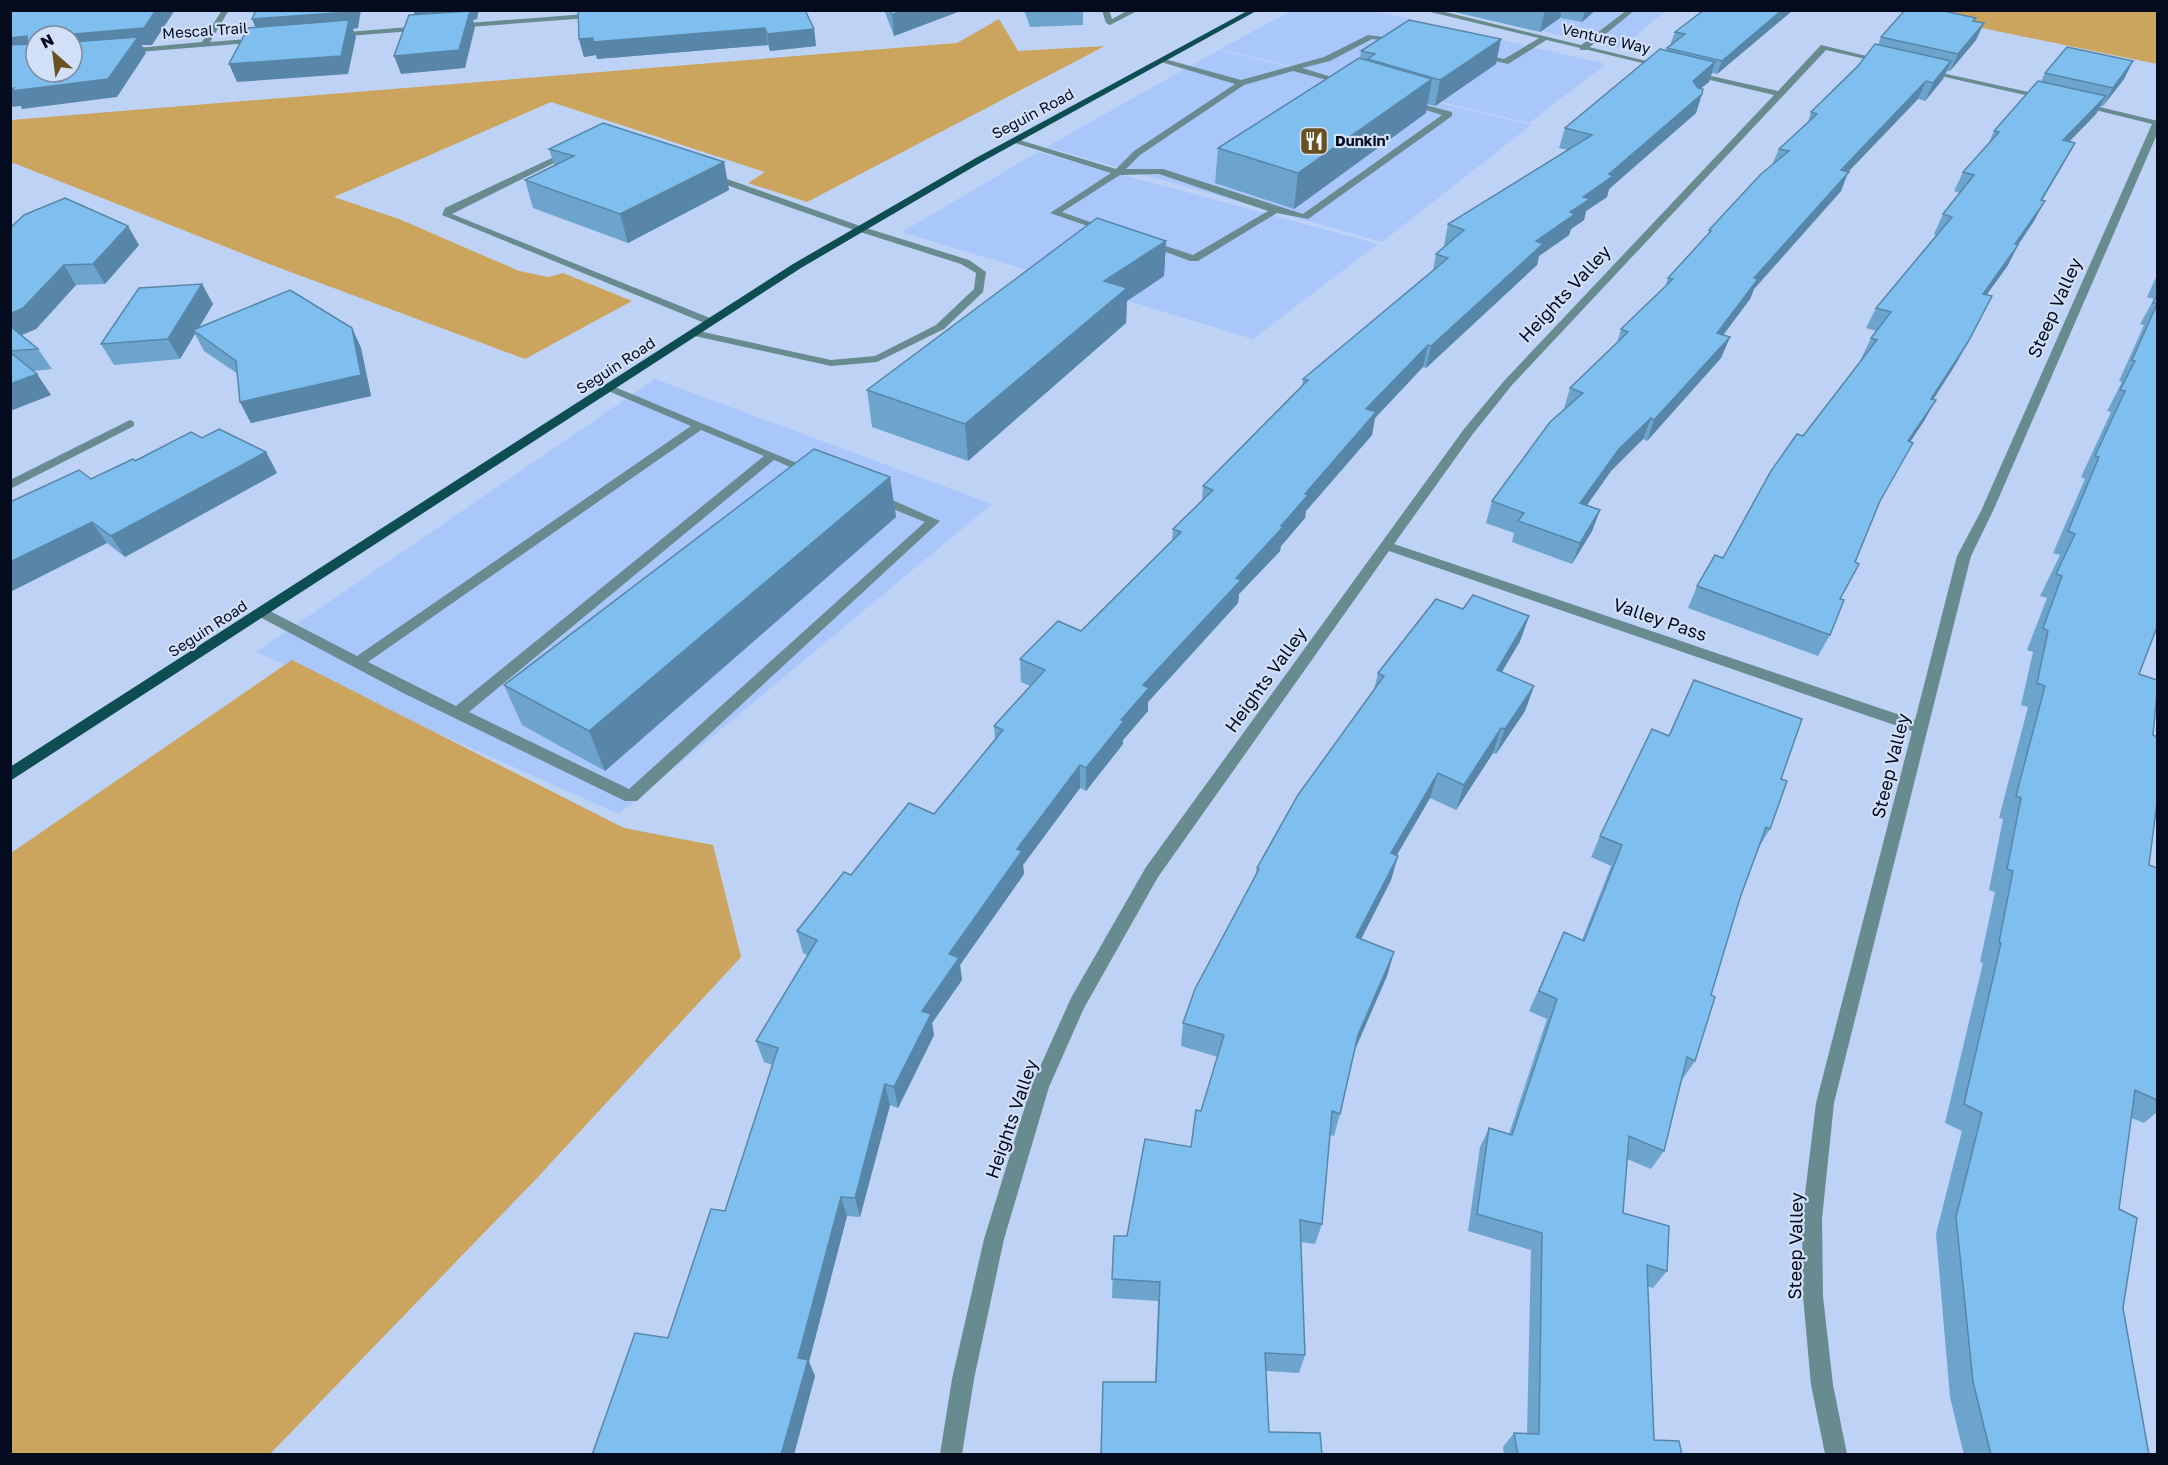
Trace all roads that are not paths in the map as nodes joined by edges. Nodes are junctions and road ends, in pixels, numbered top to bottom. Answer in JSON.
{"nodes":[{"id":1,"x":226,"y":10,"type":"edge"},
{"id":2,"x":531,"y":10,"type":"edge"},
{"id":3,"x":1105,"y":10,"type":"edge"},
{"id":4,"x":1136,"y":10,"type":"edge"},
{"id":5,"x":1255,"y":10,"type":"edge"},
{"id":6,"x":1425,"y":10,"type":"edge"},
{"id":7,"x":1632,"y":10,"type":"edge"},
{"id":8,"x":608,"y":15,"type":"edge"},
{"id":9,"x":529,"y":21,"type":"junction"},
{"id":10,"x":436,"y":27,"type":"edge"},
{"id":11,"x":448,"y":27,"type":"edge"},
{"id":12,"x":320,"y":36,"type":"edge"},
{"id":13,"x":274,"y":39,"type":"edge"},
{"id":14,"x":1544,"y":39,"type":"junction"},
{"id":15,"x":1407,"y":40,"type":"edge"},
{"id":16,"x":204,"y":45,"type":"junction"},
{"id":17,"x":1583,"y":48,"type":"junction"},
{"id":18,"x":116,"y":51,"type":"edge"},
{"id":19,"x":1472,"y":54,"type":"edge"},
{"id":20,"x":1164,"y":60,"type":"junction"},
{"id":21,"x":1893,"y":63,"type":"edge"},
{"id":22,"x":1916,"y":68,"type":"edge"},
{"id":23,"x":1295,"y":69,"type":"junction"},
{"id":24,"x":1676,"y":69,"type":"edge"},
{"id":25,"x":1687,"y":72,"type":"edge"},
{"id":26,"x":1240,"y":83,"type":"junction"},
{"id":27,"x":1359,"y":88,"type":"edge"},
{"id":28,"x":1780,"y":94,"type":"junction"},
{"id":29,"x":2054,"y":99,"type":"edge"},
{"id":30,"x":1404,"y":101,"type":"edge"},
{"id":31,"x":2066,"y":102,"type":"edge"},
{"id":32,"x":2157,"y":123,"type":"edge"},
{"id":33,"x":1014,"y":141,"type":"junction"},
{"id":34,"x":586,"y":145,"type":"edge"},
{"id":35,"x":696,"y":171,"type":"edge"},
{"id":36,"x":1118,"y":172,"type":"junction"},
{"id":37,"x":1276,"y":210,"type":"junction"},
{"id":38,"x":860,"y":229,"type":"junction"},
{"id":39,"x":1119,"y":234,"type":"edge"},
{"id":40,"x":1140,"y":241,"type":"edge"},
{"id":41,"x":711,"y":322,"type":"junction"},
{"id":42,"x":694,"y":333,"type":"junction"},
{"id":43,"x":610,"y":388,"type":"junction"},
{"id":44,"x":130,"y":424,"type":"dead end"},
{"id":45,"x":699,"y":426,"type":"junction"},
{"id":46,"x":772,"y":456,"type":"junction"},
{"id":47,"x":826,"y":478,"type":"edge"},
{"id":48,"x":10,"y":485,"type":"edge"},
{"id":49,"x":858,"y":491,"type":"edge"},
{"id":50,"x":1387,"y":546,"type":"junction"},
{"id":51,"x":261,"y":612,"type":"junction"},
{"id":52,"x":358,"y":662,"type":"junction"},
{"id":53,"x":458,"y":713,"type":"junction"},
{"id":54,"x":1921,"y":728,"type":"junction"},
{"id":55,"x":10,"y":775,"type":"edge"},
{"id":56,"x":951,"y":1455,"type":"edge"},
{"id":57,"x":1836,"y":1455,"type":"edge"}],
"edges":[{"from":1,"to":16,"type":"street"},
{"from":2,"to":9,"type":"street"},
{"from":3,"to":4,"type":"street"},
{"from":5,"to":20,"type":"main road","name":"Seguin Road"},
{"from":6,"to":14,"type":"street","name":"Venture Way"},
{"from":7,"to":17,"type":"street"},
{"from":8,"to":9,"type":"street"},
{"from":9,"to":11,"type":"street"},
{"from":10,"to":12,"type":"street"},
{"from":13,"to":16,"type":"street","name":"Mescal Trail"},
{"from":14,"to":17,"type":"street","name":"Venture Way"},
{"from":14,"to":19,"type":"street"},
{"from":15,"to":23,"type":"street"},
{"from":16,"to":18,"type":"street","name":"Mescal Trail"},
{"from":17,"to":24,"type":"street","name":"Venture Way"},
{"from":20,"to":26,"type":"street"},
{"from":20,"to":33,"type":"main road","name":"Seguin Road"},
{"from":21,"to":28,"type":"street","name":"Heights Valley"},
{"from":22,"to":29,"type":"street"},
{"from":23,"to":26,"type":"street"},
{"from":23,"to":27,"type":"street"},
{"from":25,"to":28,"type":"street"},
{"from":26,"to":36,"type":"street"},
{"from":28,"to":50,"type":"street","name":"Heights Valley"},
{"from":30,"to":37,"type":"street"},
{"from":31,"to":32,"type":"street"},
{"from":32,"to":54,"type":"street","name":"Steep Valley"},
{"from":33,"to":36,"type":"street"},
{"from":33,"to":38,"type":"main road","name":"Seguin Road"},
{"from":34,"to":41,"type":"street"},
{"from":35,"to":38,"type":"street"},
{"from":36,"to":37,"type":"street"},
{"from":36,"to":39,"type":"street"},
{"from":37,"to":40,"type":"street"},
{"from":38,"to":41,"type":"main road","name":"Seguin Road"},
{"from":38,"to":42,"type":"street"},
{"from":41,"to":42,"type":"main road","name":"Seguin Road"},
{"from":42,"to":43,"type":"main road","name":"Seguin Road"},
{"from":43,"to":45,"type":"street"},
{"from":43,"to":51,"type":"main road","name":"Seguin Road"},
{"from":44,"to":48,"type":"street"},
{"from":45,"to":46,"type":"street"},
{"from":45,"to":52,"type":"street"},
{"from":46,"to":47,"type":"street"},
{"from":46,"to":53,"type":"street"},
{"from":49,"to":53,"type":"street"},
{"from":50,"to":54,"type":"street","name":"Valley Pass"},
{"from":50,"to":56,"type":"street","name":"Heights Valley"},
{"from":51,"to":52,"type":"street"},
{"from":51,"to":55,"type":"main road","name":"Seguin Road"},
{"from":52,"to":53,"type":"street"},
{"from":54,"to":57,"type":"street","name":"Steep Valley"}]}
